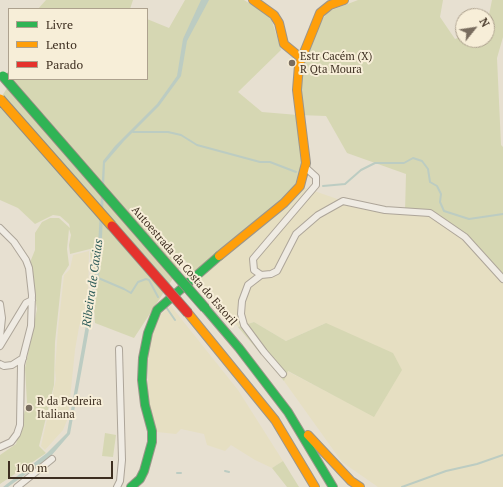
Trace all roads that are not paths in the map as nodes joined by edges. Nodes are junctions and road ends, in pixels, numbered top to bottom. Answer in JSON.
{"nodes":[{"id":1,"x":253,"y":0,"type":"edge"},
{"id":2,"x":344,"y":0,"type":"edge"},
{"id":3,"x":301,"y":58,"type":"junction"},
{"id":4,"x":1,"y":75,"type":"edge"},
{"id":5,"x":0,"y":99,"type":"edge"},
{"id":6,"x":306,"y":168,"type":"junction"},
{"id":7,"x":0,"y":228,"type":"edge"},
{"id":8,"x":261,"y":275,"type":"junction"},
{"id":9,"x":503,"y":279,"type":"edge"},
{"id":10,"x":32,"y":300,"type":"junction"},
{"id":11,"x":0,"y":304,"type":"edge"},
{"id":12,"x":0,"y":337,"type":"edge"},
{"id":13,"x":0,"y":346,"type":"edge"},
{"id":14,"x":119,"y":349,"type":"dead end"},
{"id":15,"x":23,"y":358,"type":"junction"},
{"id":16,"x":0,"y":364,"type":"edge"},
{"id":17,"x":283,"y":374,"type":"dead end"},
{"id":18,"x":288,"y":412,"type":"junction"},
{"id":19,"x":0,"y":447,"type":"edge"},
{"id":20,"x":52,"y":459,"type":"dead end"},
{"id":21,"x":17,"y":487,"type":"edge"},
{"id":22,"x":117,"y":487,"type":"edge"},
{"id":23,"x":131,"y":487,"type":"edge"},
{"id":24,"x":315,"y":487,"type":"edge"},
{"id":25,"x":334,"y":487,"type":"edge"},
{"id":26,"x":360,"y":487,"type":"edge"}],
"edges":[{"from":1,"to":3,"type":"main road"},
{"from":2,"to":3,"type":"main road"},
{"from":3,"to":6,"type":"main road"},
{"from":4,"to":18,"type":"main road","name":"Autoestrada da Costa do Estoril","bridge":true},
{"from":5,"to":24,"type":"main road","bridge":true},
{"from":6,"to":8,"type":"street"},
{"from":6,"to":23,"type":"main road"},
{"from":7,"to":10,"type":"street"},
{"from":8,"to":9,"type":"street"},
{"from":8,"to":17,"type":"street"},
{"from":10,"to":13,"type":"street"},
{"from":10,"to":15,"type":"street"},
{"from":11,"to":12,"type":"street"},
{"from":14,"to":22,"type":"street"},
{"from":15,"to":16,"type":"street"},
{"from":15,"to":19,"type":"street"},
{"from":18,"to":25,"type":"main road","name":"Autoestrada da Costa do Estoril"},
{"from":18,"to":26,"type":"main road"},
{"from":20,"to":21,"type":"street"}]}
